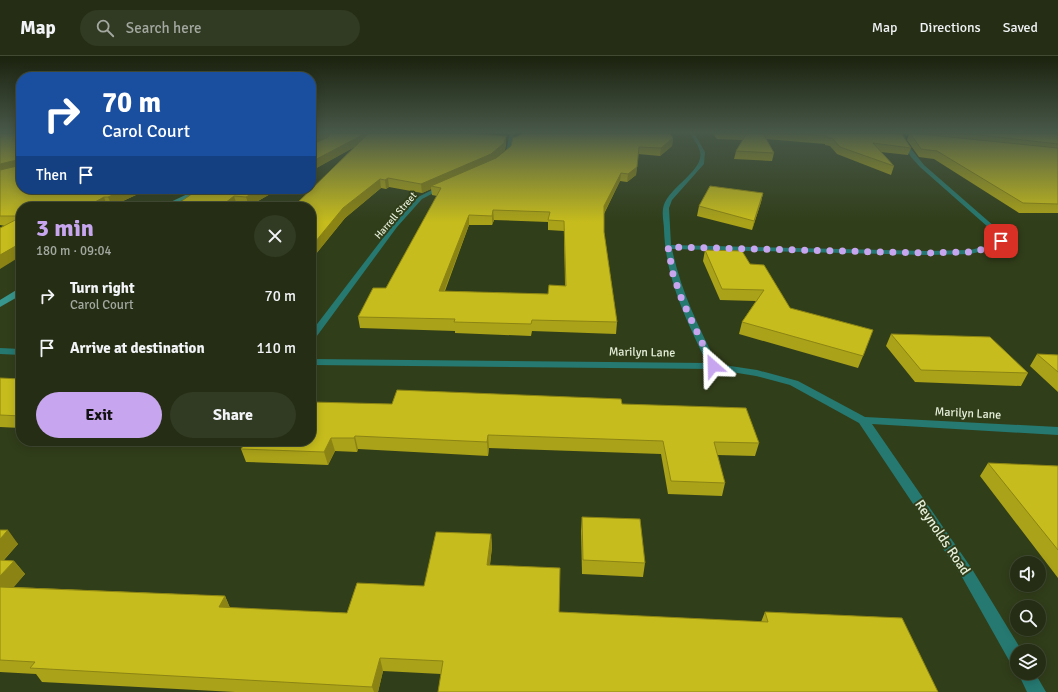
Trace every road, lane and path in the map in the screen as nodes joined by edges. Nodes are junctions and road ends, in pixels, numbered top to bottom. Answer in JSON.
{"nodes":[{"id":1,"x":701,"y":163,"type":"edge"},
{"id":2,"x":919,"y":163,"type":"edge"},
{"id":3,"x":453,"y":182,"type":"edge"},
{"id":4,"x":192,"y":194,"type":"edge"},
{"id":5,"x":174,"y":202,"type":"edge"},
{"id":6,"x":668,"y":247,"type":"junction"},
{"id":7,"x":16,"y":294,"type":"edge"},
{"id":8,"x":0,"y":304,"type":"edge"},
{"id":9,"x":316,"y":331,"type":"edge"},
{"id":10,"x":0,"y":351,"type":"edge"},
{"id":11,"x":16,"y":352,"type":"edge"},
{"id":12,"x":316,"y":362,"type":"edge"},
{"id":13,"x":713,"y":366,"type":"junction"},
{"id":14,"x":863,"y":420,"type":"junction"},
{"id":15,"x":1058,"y":431,"type":"edge"},
{"id":16,"x":1010,"y":646,"type":"edge"},
{"id":17,"x":1030,"y":680,"type":"edge"},
{"id":18,"x":1037,"y":692,"type":"edge"}],
"edges":[{"from":1,"to":6,"type":"street"},
{"from":2,"to":6,"type":"street"},
{"from":3,"to":9,"type":"street","name":"Harrell Street"},
{"from":4,"to":5,"type":"street"},
{"from":6,"to":13,"type":"street"},
{"from":7,"to":8,"type":"street"},
{"from":10,"to":11,"type":"street"},
{"from":12,"to":13,"type":"street","name":"Marilyn Lane"},
{"from":13,"to":14,"type":"street","name":"Marilyn Lane"},
{"from":14,"to":15,"type":"street","name":"Marilyn Lane"},
{"from":14,"to":16,"type":"street","name":"Reynolds Road"},
{"from":17,"to":18,"type":"street"}]}
